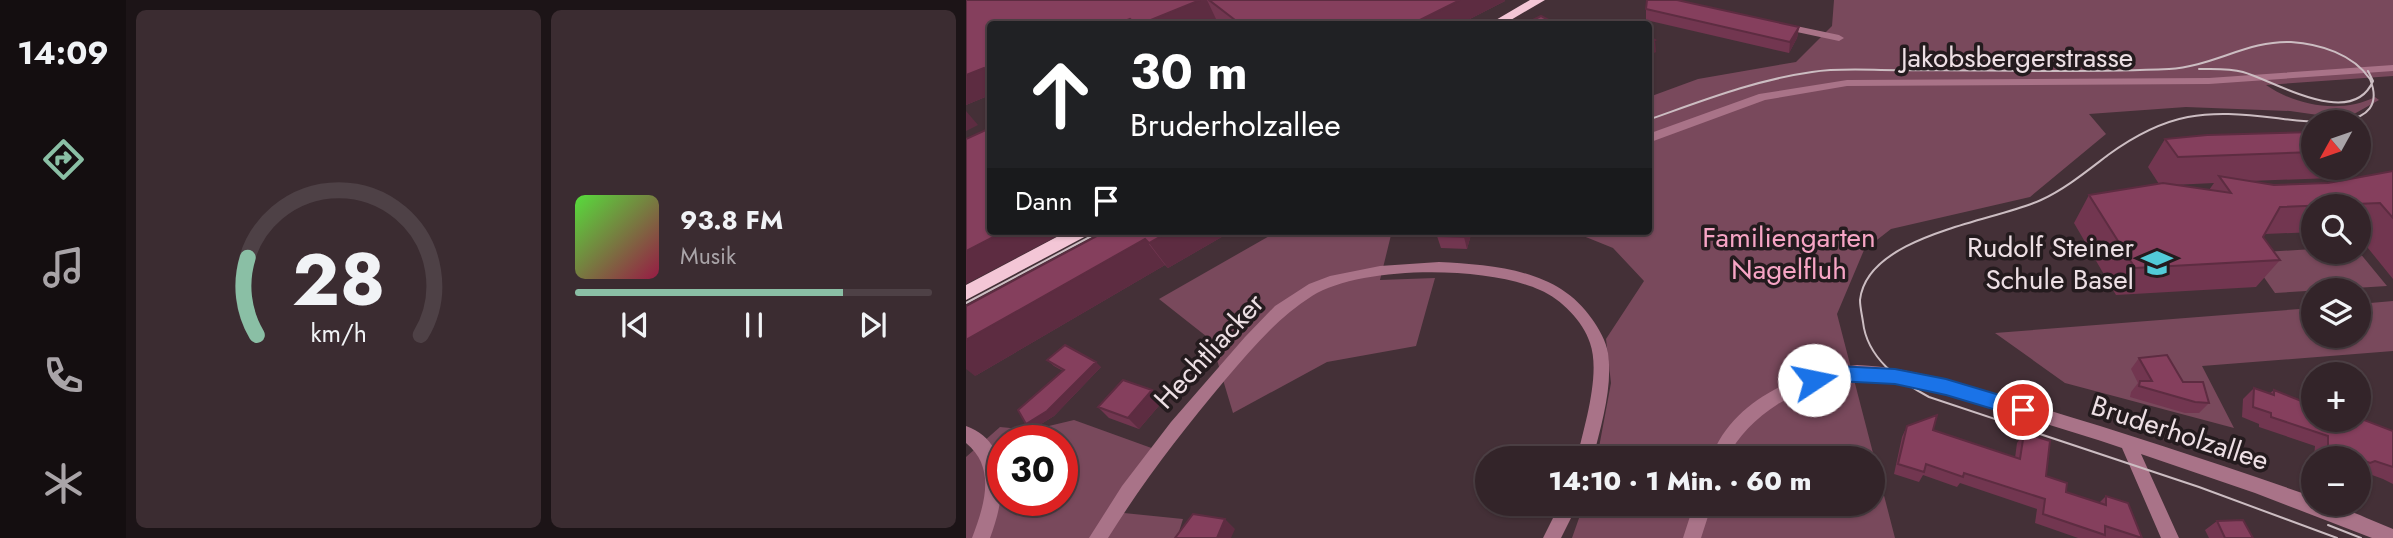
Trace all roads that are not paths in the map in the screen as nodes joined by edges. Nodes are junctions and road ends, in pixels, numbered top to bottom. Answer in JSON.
{"nodes":[{"id":1,"x":1539,"y":0,"type":"edge"},
{"id":2,"x":1500,"y":21,"type":"edge"},
{"id":3,"x":1774,"y":24,"type":"edge"},
{"id":4,"x":1839,"y":38,"type":"dead end"},
{"id":5,"x":2393,"y":68,"type":"edge"},
{"id":6,"x":1652,"y":138,"type":"edge"},
{"id":7,"x":1075,"y":235,"type":"edge"},
{"id":8,"x":966,"y":293,"type":"edge"},
{"id":9,"x":966,"y":433,"type":"edge"},
{"id":10,"x":2127,"y":441,"type":"junction"},
{"id":11,"x":1587,"y":446,"type":"edge"},
{"id":12,"x":1728,"y":446,"type":"edge"},
{"id":13,"x":1563,"y":516,"type":"edge"},
{"id":14,"x":1699,"y":516,"type":"edge"},
{"id":15,"x":981,"y":538,"type":"edge"},
{"id":16,"x":1098,"y":538,"type":"edge"},
{"id":17,"x":1552,"y":538,"type":"edge"},
{"id":18,"x":1692,"y":538,"type":"edge"},
{"id":19,"x":2170,"y":538,"type":"edge"},
{"id":20,"x":2393,"y":538,"type":"edge"}],
"edges":[{"from":1,"to":2,"type":"main road"},
{"from":3,"to":4,"type":"street"},
{"from":5,"to":6,"type":"street","name":"Jakobsbergerstrasse"},
{"from":7,"to":8,"type":"main road"},
{"from":9,"to":15,"type":"street"},
{"from":10,"to":12,"type":"street","name":"Bruderholzallee"},
{"from":10,"to":19,"type":"street"},
{"from":10,"to":20,"type":"street","name":"Bruderholzallee"},
{"from":11,"to":16,"type":"street","name":"Hechtliacker"},
{"from":13,"to":17,"type":"street"},
{"from":14,"to":18,"type":"street"}]}
